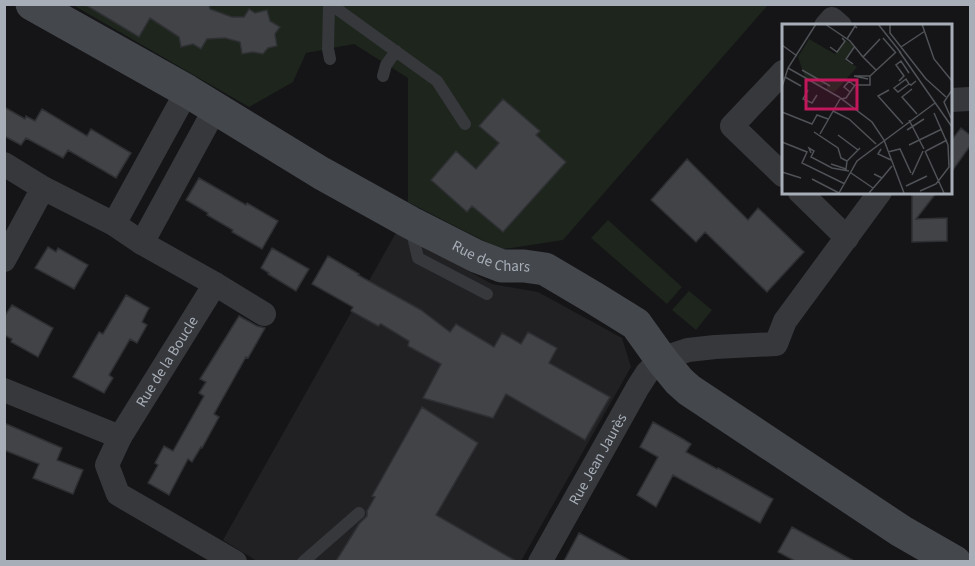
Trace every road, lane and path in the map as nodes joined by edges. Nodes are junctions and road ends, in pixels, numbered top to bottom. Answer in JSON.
{"nodes":[{"id":1,"x":32,"y":4,"type":"edge"},
{"id":2,"x":330,"y":4,"type":"edge"},
{"id":3,"x":396,"y":51,"type":"junction"},
{"id":4,"x":330,"y":59,"type":"dead end"},
{"id":5,"x":782,"y":73,"type":"edge"},
{"id":6,"x":383,"y":76,"type":"dead end"},
{"id":7,"x":187,"y":92,"type":"junction"},
{"id":8,"x":970,"y":99,"type":"edge"},
{"id":9,"x":951,"y":100,"type":"edge"},
{"id":10,"x":215,"y":109,"type":"junction"},
{"id":11,"x":465,"y":124,"type":"dead end"},
{"id":12,"x":4,"y":164,"type":"edge"},
{"id":13,"x":782,"y":175,"type":"edge"},
{"id":14,"x":43,"y":188,"type":"junction"},
{"id":15,"x":802,"y":194,"type":"edge"},
{"id":16,"x":879,"y":194,"type":"edge"},
{"id":17,"x":411,"y":223,"type":"junction"},
{"id":18,"x":114,"y":225,"type":"junction"},
{"id":19,"x":847,"y":238,"type":"junction"},
{"id":20,"x":142,"y":243,"type":"junction"},
{"id":21,"x":4,"y":261,"type":"edge"},
{"id":22,"x":215,"y":284,"type":"junction"},
{"id":23,"x":487,"y":294,"type":"dead end"},
{"id":24,"x":264,"y":314,"type":"dead end"},
{"id":25,"x":661,"y":359,"type":"junction"},
{"id":26,"x":4,"y":390,"type":"edge"},
{"id":27,"x":120,"y":437,"type":"junction"},
{"id":28,"x":359,"y":513,"type":"dead end"},
{"id":29,"x":235,"y":561,"type":"edge"},
{"id":30,"x":303,"y":561,"type":"edge"},
{"id":31,"x":540,"y":561,"type":"edge"},
{"id":32,"x":955,"y":561,"type":"edge"}],
"edges":[{"from":1,"to":7,"type":"street","name":"Rue de Chars"},
{"from":2,"to":3,"type":"lane"},
{"from":2,"to":4,"type":"lane"},
{"from":3,"to":6,"type":"lane"},
{"from":3,"to":11,"type":"lane"},
{"from":5,"to":13,"type":"street"},
{"from":7,"to":10,"type":"street","name":"Rue de Chars"},
{"from":7,"to":18,"type":"street"},
{"from":8,"to":9,"type":"street"},
{"from":10,"to":17,"type":"street","name":"Rue de Chars"},
{"from":10,"to":20,"type":"street"},
{"from":12,"to":14,"type":"street"},
{"from":14,"to":18,"type":"street"},
{"from":14,"to":21,"type":"street"},
{"from":15,"to":19,"type":"street"},
{"from":16,"to":19,"type":"street"},
{"from":17,"to":23,"type":"lane"},
{"from":17,"to":25,"type":"street","name":"Rue de Chars"},
{"from":18,"to":20,"type":"street"},
{"from":19,"to":25,"type":"street"},
{"from":20,"to":22,"type":"street"},
{"from":22,"to":24,"type":"street"},
{"from":22,"to":27,"type":"street","name":"Rue de la Boucle"},
{"from":25,"to":31,"type":"street","name":"Rue Jean Jaurès"},
{"from":25,"to":32,"type":"street","name":"Rue de Chars"},
{"from":26,"to":27,"type":"street"},
{"from":27,"to":29,"type":"street","name":"Rue de la Boucle"},
{"from":28,"to":30,"type":"lane"}]}
